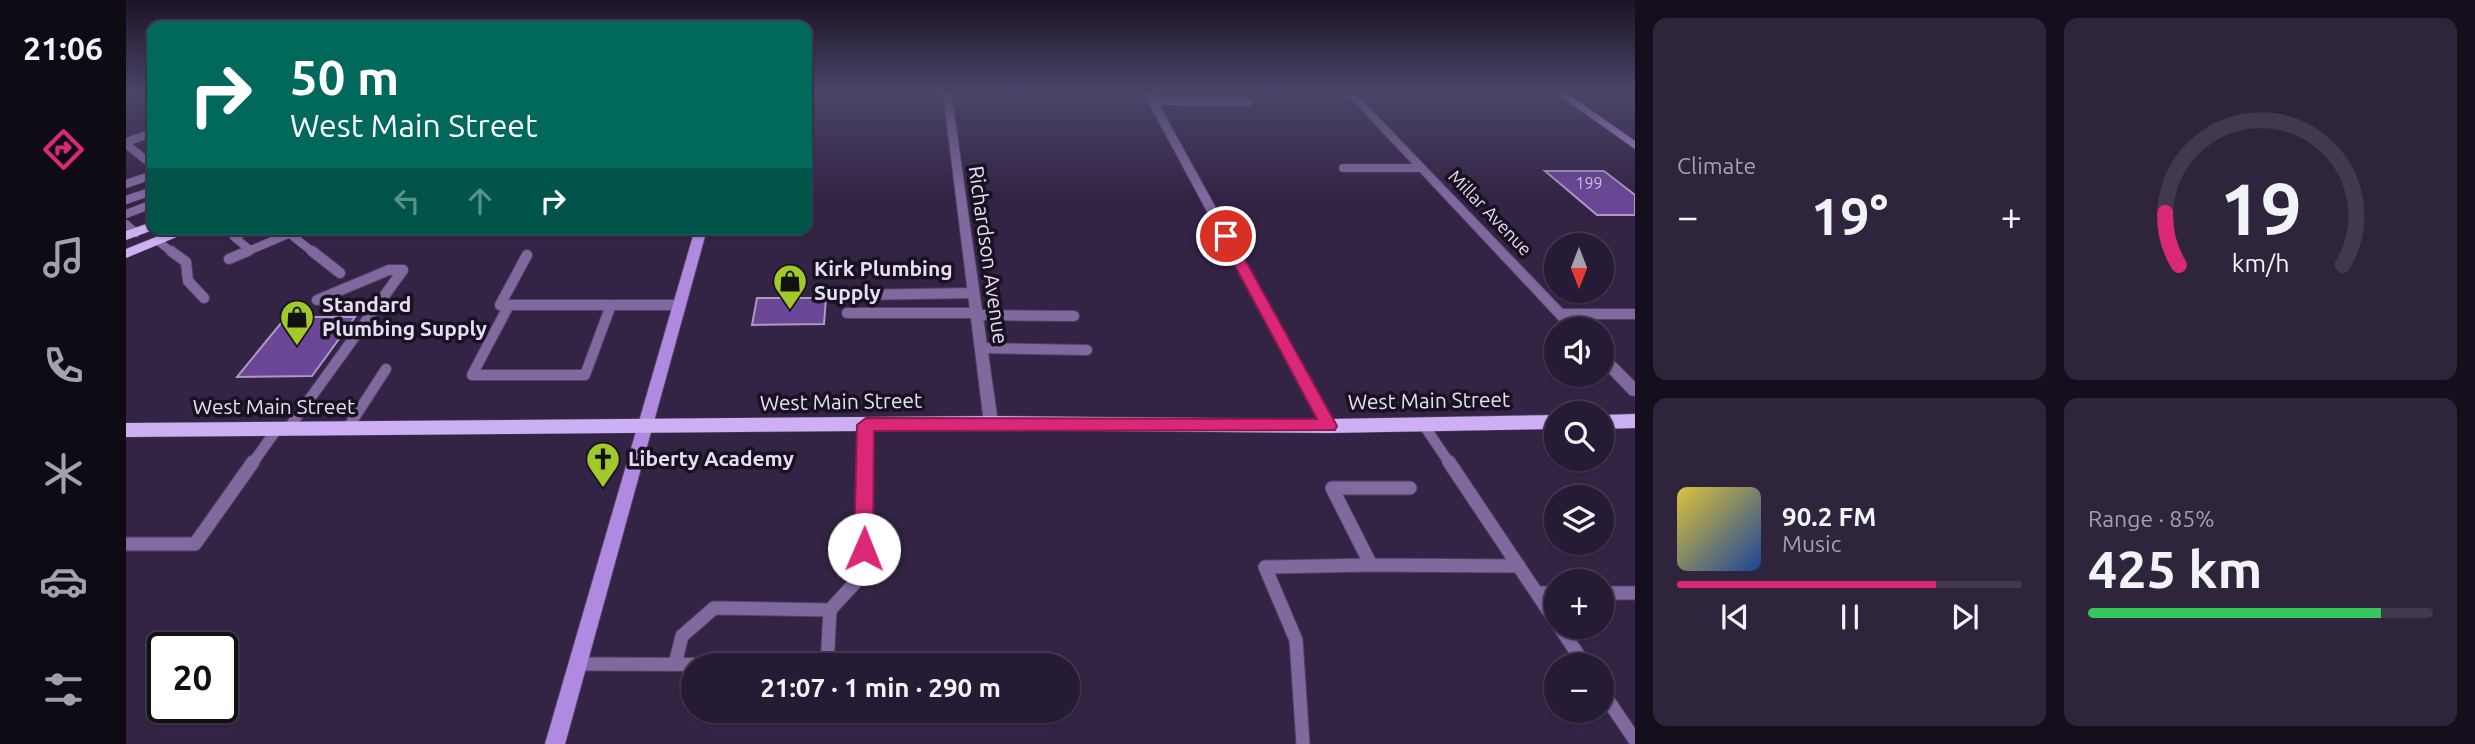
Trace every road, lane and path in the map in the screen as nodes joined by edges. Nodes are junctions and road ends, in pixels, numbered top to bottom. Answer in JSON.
{"nodes":[{"id":1,"x":952,"y":127,"type":"edge"},
{"id":2,"x":1165,"y":127,"type":"edge"},
{"id":3,"x":1381,"y":127,"type":"edge"},
{"id":4,"x":1608,"y":127,"type":"edge"},
{"id":5,"x":147,"y":135,"type":"edge"},
{"id":6,"x":126,"y":143,"type":"edge"},
{"id":7,"x":1635,"y":146,"type":"edge"},
{"id":8,"x":147,"y":161,"type":"edge"},
{"id":9,"x":1343,"y":168,"type":"dead end"},
{"id":10,"x":1419,"y":168,"type":"junction"},
{"id":11,"x":147,"y":177,"type":"edge"},
{"id":12,"x":126,"y":184,"type":"edge"},
{"id":13,"x":147,"y":193,"type":"edge"},
{"id":14,"x":126,"y":200,"type":"edge"},
{"id":15,"x":147,"y":206,"type":"edge"},
{"id":16,"x":126,"y":214,"type":"edge"},
{"id":17,"x":147,"y":227,"type":"edge"},
{"id":18,"x":129,"y":231,"type":"edge"},
{"id":19,"x":174,"y":235,"type":"edge"},
{"id":20,"x":238,"y":235,"type":"edge"},
{"id":21,"x":288,"y":235,"type":"edge"},
{"id":22,"x":291,"y":235,"type":"edge"},
{"id":23,"x":699,"y":235,"type":"edge"},
{"id":24,"x":158,"y":241,"type":"junction"},
{"id":25,"x":250,"y":250,"type":"junction"},
{"id":26,"x":126,"y":254,"type":"edge"},
{"id":27,"x":527,"y":255,"type":"dead end"},
{"id":28,"x":229,"y":259,"type":"dead end"},
{"id":29,"x":340,"y":273,"type":"dead end"},
{"id":30,"x":974,"y":293,"type":"junction"},
{"id":31,"x":854,"y":295,"type":"dead end"},
{"id":32,"x":204,"y":298,"type":"dead end"},
{"id":33,"x":317,"y":300,"type":"dead end"},
{"id":34,"x":509,"y":306,"type":"junction"},
{"id":35,"x":611,"y":306,"type":"junction"},
{"id":36,"x":679,"y":306,"type":"junction"},
{"id":37,"x":846,"y":313,"type":"dead end"},
{"id":38,"x":977,"y":314,"type":"junction"},
{"id":39,"x":1561,"y":314,"type":"junction"},
{"id":40,"x":1635,"y":314,"type":"edge"},
{"id":41,"x":1074,"y":316,"type":"dead end"},
{"id":42,"x":1564,"y":317,"type":"edge"},
{"id":43,"x":981,"y":348,"type":"junction"},
{"id":44,"x":1087,"y":350,"type":"dead end"},
{"id":45,"x":386,"y":369,"type":"dead end"},
{"id":46,"x":1614,"y":369,"type":"edge"},
{"id":47,"x":1635,"y":391,"type":"edge"},
{"id":48,"x":1635,"y":421,"type":"edge"},
{"id":49,"x":1544,"y":422,"type":"edge"},
{"id":50,"x":1614,"y":422,"type":"edge"},
{"id":51,"x":991,"y":423,"type":"junction"},
{"id":52,"x":1423,"y":424,"type":"junction"},
{"id":53,"x":866,"y":425,"type":"junction"},
{"id":54,"x":1329,"y":426,"type":"junction"},
{"id":55,"x":644,"y":427,"type":"junction"},
{"id":56,"x":283,"y":429,"type":"junction"},
{"id":57,"x":347,"y":429,"type":"junction"},
{"id":58,"x":126,"y":430,"type":"edge"},
{"id":59,"x":1410,"y":488,"type":"dead end"},
{"id":60,"x":126,"y":544,"type":"edge"},
{"id":61,"x":1371,"y":565,"type":"junction"},
{"id":62,"x":1519,"y":566,"type":"junction"},
{"id":63,"x":1536,"y":593,"type":"junction"},
{"id":64,"x":1544,"y":593,"type":"edge"},
{"id":65,"x":1614,"y":593,"type":"edge"},
{"id":66,"x":1635,"y":593,"type":"edge"},
{"id":67,"x":1544,"y":605,"type":"edge"},
{"id":68,"x":830,"y":610,"type":"junction"},
{"id":69,"x":577,"y":664,"type":"junction"},
{"id":70,"x":676,"y":664,"type":"junction"},
{"id":71,"x":1614,"y":709,"type":"edge"},
{"id":72,"x":1635,"y":740,"type":"edge"},
{"id":73,"x":555,"y":744,"type":"edge"},
{"id":74,"x":1303,"y":744,"type":"edge"}],
"edges":[{"from":1,"to":30,"type":"street","name":"Richardson Avenue"},
{"from":2,"to":54,"type":"street"},
{"from":3,"to":10,"type":"street","name":"Millar Avenue"},
{"from":4,"to":7,"type":"main road"},
{"from":5,"to":6,"type":"lane"},
{"from":6,"to":8,"type":"lane"},
{"from":9,"to":10,"type":"lane"},
{"from":10,"to":39,"type":"street","name":"Millar Avenue"},
{"from":11,"to":12,"type":"lane"},
{"from":13,"to":14,"type":"lane"},
{"from":15,"to":16,"type":"lane"},
{"from":17,"to":18,"type":"main road"},
{"from":19,"to":24,"type":"main road"},
{"from":20,"to":25,"type":"lane"},
{"from":21,"to":25,"type":"lane"},
{"from":22,"to":29,"type":"lane"},
{"from":23,"to":36,"type":"main road"},
{"from":24,"to":26,"type":"main road"},
{"from":24,"to":32,"type":"lane"},
{"from":25,"to":28,"type":"lane"},
{"from":27,"to":34,"type":"lane"},
{"from":30,"to":31,"type":"lane"},
{"from":30,"to":38,"type":"street","name":"Richardson Avenue"},
{"from":33,"to":56,"type":"lane"},
{"from":34,"to":35,"type":"lane"},
{"from":34,"to":35,"type":"lane"},
{"from":35,"to":36,"type":"lane"},
{"from":36,"to":55,"type":"main road"},
{"from":37,"to":38,"type":"lane"},
{"from":38,"to":41,"type":"lane"},
{"from":38,"to":43,"type":"street","name":"Richardson Avenue"},
{"from":39,"to":40,"type":"lane"},
{"from":39,"to":42,"type":"street","name":"Millar Avenue"},
{"from":43,"to":44,"type":"lane"},
{"from":43,"to":51,"type":"street","name":"Richardson Avenue"},
{"from":45,"to":57,"type":"lane"},
{"from":46,"to":47,"type":"street"},
{"from":48,"to":50,"type":"main road"},
{"from":49,"to":52,"type":"main road","name":"West Main Street"},
{"from":51,"to":53,"type":"main road","name":"West Main Street"},
{"from":51,"to":54,"type":"main road","name":"West Main Street"},
{"from":52,"to":54,"type":"main road","name":"West Main Street"},
{"from":52,"to":62,"type":"lane"},
{"from":53,"to":55,"type":"main road","name":"West Main Street"},
{"from":53,"to":68,"type":"lane"},
{"from":55,"to":57,"type":"main road","name":"West Main Street"},
{"from":55,"to":69,"type":"main road"},
{"from":56,"to":57,"type":"main road","name":"West Main Street"},
{"from":56,"to":58,"type":"main road","name":"West Main Street"},
{"from":56,"to":60,"type":"lane"},
{"from":59,"to":61,"type":"lane"},
{"from":61,"to":62,"type":"lane"},
{"from":61,"to":74,"type":"lane"},
{"from":62,"to":63,"type":"lane"},
{"from":63,"to":64,"type":"lane"},
{"from":63,"to":67,"type":"lane"},
{"from":65,"to":66,"type":"lane"},
{"from":68,"to":70,"type":"lane"},
{"from":68,"to":70,"type":"lane"},
{"from":69,"to":70,"type":"lane"},
{"from":69,"to":73,"type":"main road"},
{"from":71,"to":72,"type":"lane"}]}
